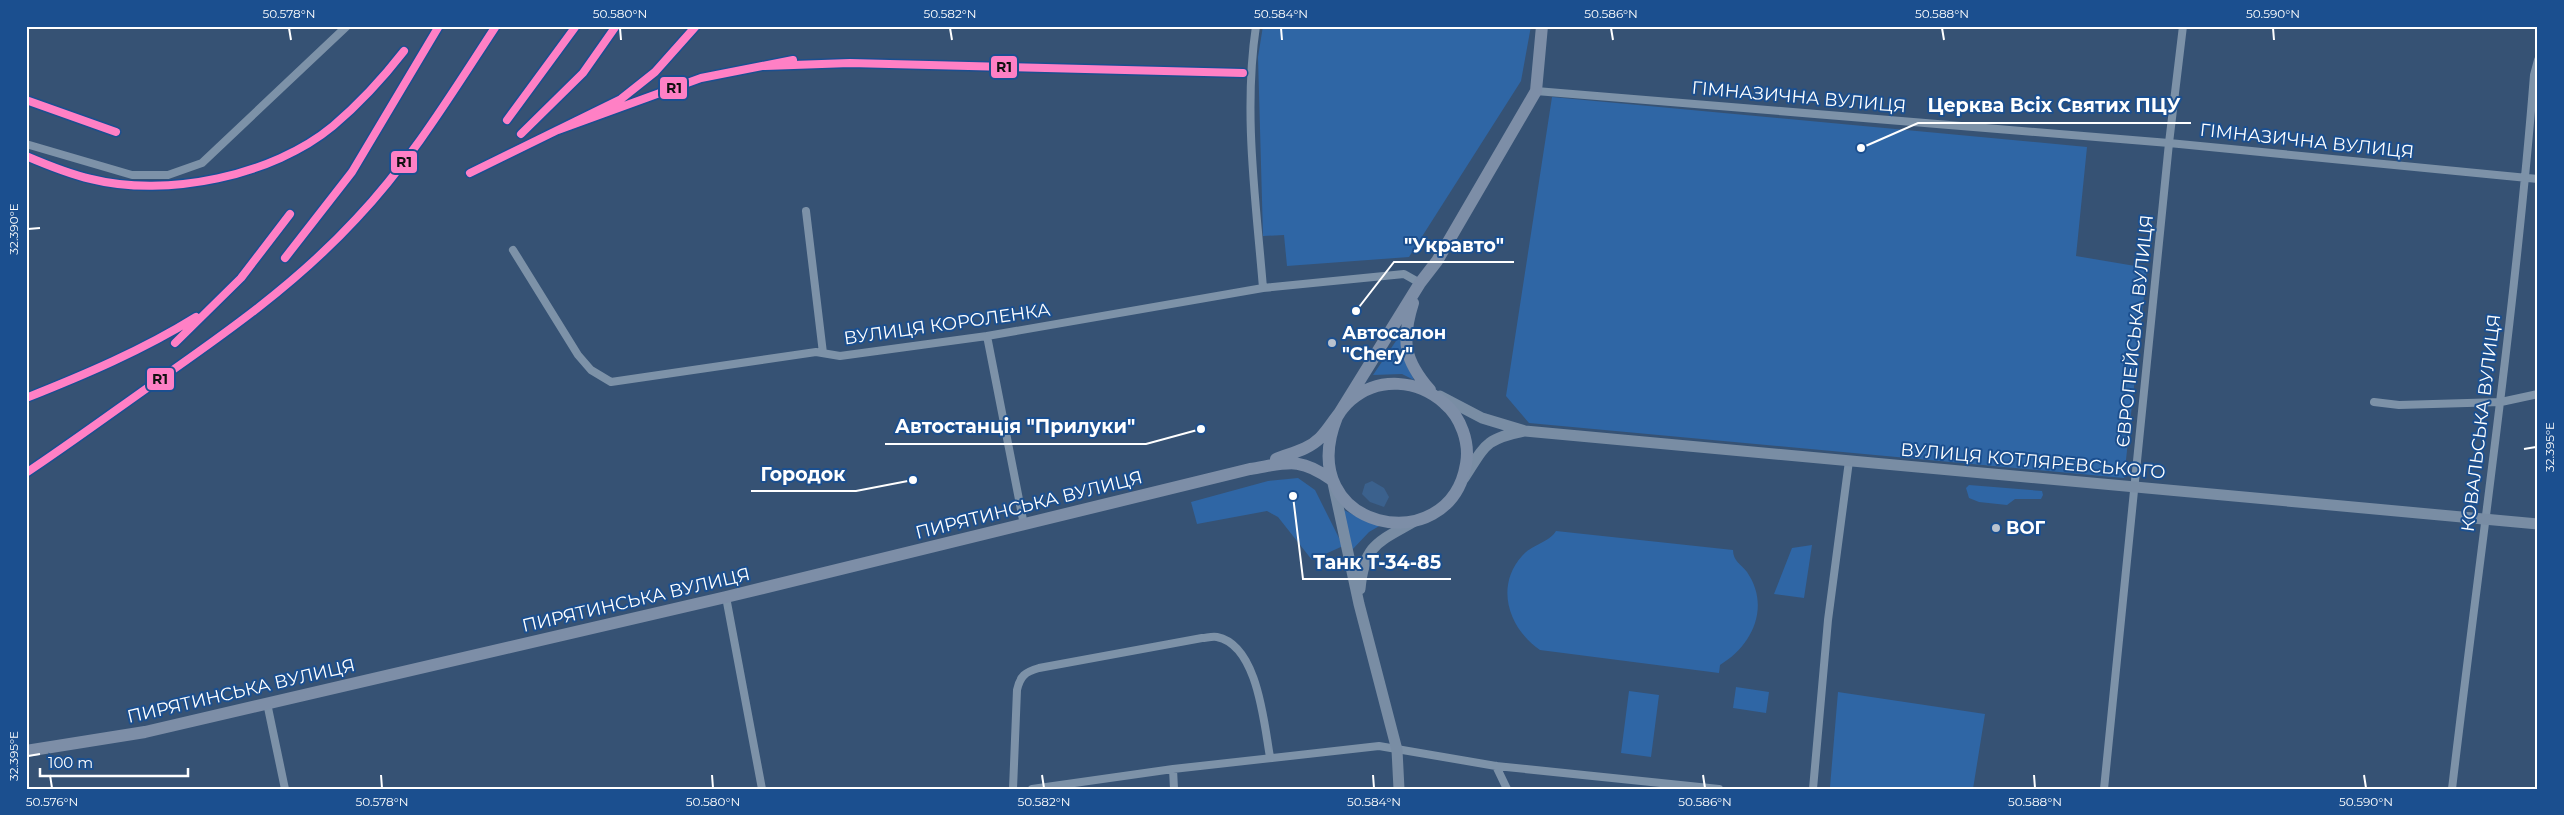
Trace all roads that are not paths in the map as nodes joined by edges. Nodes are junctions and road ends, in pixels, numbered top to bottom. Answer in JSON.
{"nodes":[{"id":1,"x":347,"y":26,"type":"edge"},
{"id":2,"x":1256,"y":26,"type":"edge"},
{"id":3,"x":1542,"y":26,"type":"edge"},
{"id":4,"x":2183,"y":26,"type":"edge"},
{"id":5,"x":2538,"y":60,"type":"edge"},
{"id":6,"x":1536,"y":91,"type":"junction"},
{"id":7,"x":2169,"y":143,"type":"junction"},
{"id":8,"x":26,"y":144,"type":"edge"},
{"id":9,"x":2523,"y":178,"type":"junction"},
{"id":10,"x":2538,"y":179,"type":"edge"},
{"id":11,"x":806,"y":211,"type":"dead end"},
{"id":12,"x":513,"y":250,"type":"dead end"},
{"id":13,"x":1420,"y":284,"type":"junction"},
{"id":14,"x":1263,"y":288,"type":"junction"},
{"id":15,"x":987,"y":336,"type":"junction"},
{"id":16,"x":823,"y":353,"type":"junction"},
{"id":17,"x":1434,"y":393,"type":"junction"},
{"id":18,"x":2538,"y":394,"type":"edge"},
{"id":19,"x":2374,"y":402,"type":"dead end"},
{"id":20,"x":2501,"y":402,"type":"junction"},
{"id":21,"x":1336,"y":417,"type":"junction"},
{"id":22,"x":1526,"y":431,"type":"junction"},
{"id":23,"x":1849,"y":461,"type":"junction"},
{"id":24,"x":1250,"y":469,"type":"junction"},
{"id":25,"x":1332,"y":480,"type":"junction"},
{"id":26,"x":1460,"y":484,"type":"junction"},
{"id":27,"x":2134,"y":489,"type":"junction"},
{"id":28,"x":2484,"y":519,"type":"junction"},
{"id":29,"x":1414,"y":522,"type":"junction"},
{"id":30,"x":2538,"y":524,"type":"edge"},
{"id":31,"x":1024,"y":525,"type":"junction"},
{"id":32,"x":726,"y":597,"type":"junction"},
{"id":33,"x":1359,"y":604,"type":"junction"},
{"id":34,"x":267,"y":703,"type":"junction"},
{"id":35,"x":1397,"y":750,"type":"junction"},
{"id":36,"x":26,"y":751,"type":"edge"},
{"id":37,"x":1270,"y":757,"type":"junction"},
{"id":38,"x":1496,"y":766,"type":"junction"},
{"id":39,"x":1173,"y":769,"type":"junction"},
{"id":40,"x":285,"y":789,"type":"edge"},
{"id":41,"x":762,"y":789,"type":"edge"},
{"id":42,"x":1013,"y":789,"type":"edge"},
{"id":43,"x":1032,"y":789,"type":"edge"},
{"id":44,"x":1174,"y":789,"type":"edge"},
{"id":45,"x":1399,"y":789,"type":"edge"},
{"id":46,"x":1507,"y":789,"type":"edge"},
{"id":47,"x":1719,"y":789,"type":"edge"},
{"id":48,"x":1813,"y":789,"type":"edge"},
{"id":49,"x":2104,"y":789,"type":"edge"},
{"id":50,"x":2452,"y":789,"type":"edge"}],
"edges":[{"from":1,"to":8,"type":"street"},
{"from":2,"to":14,"type":"street"},
{"from":3,"to":6,"type":"main road"},
{"from":4,"to":7,"type":"street","name":"ЄВРОПЕЙСЬКА ВУЛИЦЯ"},
{"from":5,"to":9,"type":"street","name":"КОВАЛЬСЬКА ВУЛИЦЯ"},
{"from":6,"to":7,"type":"street","name":"ГІМНАЗИЧНА ВУЛИЦЯ"},
{"from":6,"to":13,"type":"main road"},
{"from":7,"to":9,"type":"street","name":"ГІМНАЗИЧНА ВУЛИЦЯ"},
{"from":7,"to":27,"type":"street","name":"ЄВРОПЕЙСЬКА ВУЛИЦЯ"},
{"from":9,"to":10,"type":"street","name":"ГІМНАЗИЧНА ВУЛИЦЯ"},
{"from":9,"to":20,"type":"street","name":"КОВАЛЬСЬКА ВУЛИЦЯ"},
{"from":11,"to":16,"type":"street"},
{"from":12,"to":16,"type":"street","name":"ВУЛИЦЯ КОРОЛЕНКА"},
{"from":13,"to":14,"type":"street","name":"ВУЛИЦЯ КОРОЛЕНКА"},
{"from":13,"to":17,"type":"main road"},
{"from":13,"to":21,"type":"main road"},
{"from":14,"to":15,"type":"street","name":"ВУЛИЦЯ КОРОЛЕНКА"},
{"from":15,"to":16,"type":"street","name":"ВУЛИЦЯ КОРОЛЕНКА"},
{"from":15,"to":31,"type":"street"},
{"from":17,"to":21,"type":"main road"},
{"from":17,"to":22,"type":"main road"},
{"from":17,"to":26,"type":"main road"},
{"from":18,"to":20,"type":"street"},
{"from":19,"to":20,"type":"street"},
{"from":20,"to":28,"type":"street","name":"КОВАЛЬСЬКА ВУЛИЦЯ"},
{"from":21,"to":24,"type":"main road"},
{"from":21,"to":25,"type":"main road"},
{"from":22,"to":23,"type":"main road","name":"ВУЛИЦЯ КОТЛЯРЕВСЬКОГО"},
{"from":22,"to":26,"type":"main road"},
{"from":23,"to":27,"type":"main road","name":"ВУЛИЦЯ КОТЛЯРЕВСЬКОГО"},
{"from":23,"to":48,"type":"street"},
{"from":24,"to":25,"type":"main road"},
{"from":24,"to":31,"type":"main road","name":"ПИРЯТИНСЬКА ВУЛИЦЯ"},
{"from":25,"to":29,"type":"main road"},
{"from":25,"to":33,"type":"main road"},
{"from":26,"to":29,"type":"main road"},
{"from":27,"to":28,"type":"main road","name":"ВУЛИЦЯ КОТЛЯРЕВСЬКОГО"},
{"from":27,"to":49,"type":"street","name":"ЄВРОПЕЙСЬКА ВУЛИЦЯ"},
{"from":28,"to":30,"type":"main road","name":"ВУЛИЦЯ КОТЛЯРЕВСЬКОГО"},
{"from":28,"to":50,"type":"street","name":"КОВАЛЬСЬКА ВУЛИЦЯ"},
{"from":29,"to":33,"type":"main road"},
{"from":31,"to":32,"type":"main road","name":"ПИРЯТИНСЬКА ВУЛИЦЯ"},
{"from":32,"to":34,"type":"main road","name":"ПИРЯТИНСЬКА ВУЛИЦЯ"},
{"from":32,"to":41,"type":"street"},
{"from":33,"to":35,"type":"main road"},
{"from":34,"to":36,"type":"main road","name":"ПИРЯТИНСЬКА ВУЛИЦЯ"},
{"from":34,"to":40,"type":"street"},
{"from":35,"to":37,"type":"street"},
{"from":35,"to":38,"type":"street"},
{"from":35,"to":45,"type":"main road"},
{"from":37,"to":39,"type":"street"},
{"from":37,"to":42,"type":"street"},
{"from":38,"to":46,"type":"street"},
{"from":38,"to":47,"type":"street"},
{"from":39,"to":43,"type":"street"},
{"from":39,"to":44,"type":"street"}]}
